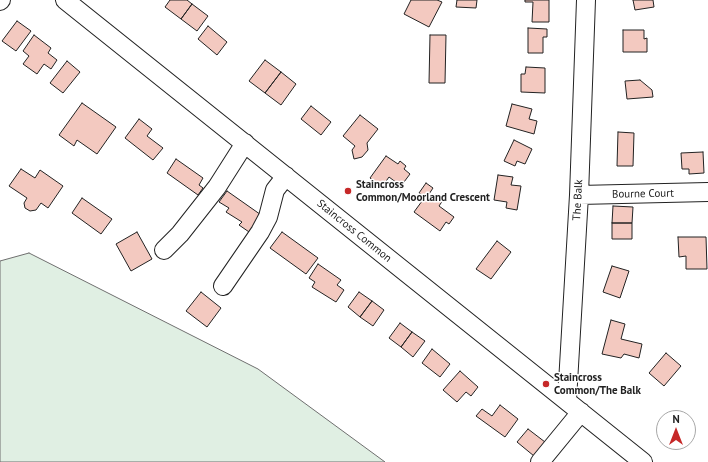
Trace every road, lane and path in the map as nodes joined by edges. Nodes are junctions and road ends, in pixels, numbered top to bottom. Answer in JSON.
{"nodes":[{"id":1,"x":65,"y":0,"type":"edge"},
{"id":2,"x":586,"y":0,"type":"edge"},
{"id":3,"x":245,"y":144,"type":"junction"},
{"id":4,"x":286,"y":176,"type":"junction"},
{"id":5,"x":708,"y":192,"type":"edge"},
{"id":6,"x":579,"y":195,"type":"junction"},
{"id":7,"x":164,"y":250,"type":"dead end"},
{"id":8,"x":222,"y":286,"type":"dead end"},
{"id":9,"x":567,"y":400,"type":"junction"},
{"id":10,"x":581,"y":412,"type":"junction"},
{"id":11,"x":540,"y":462,"type":"edge"},
{"id":12,"x":643,"y":462,"type":"edge"}],
"edges":[{"from":1,"to":3,"type":"street","name":"Staincross Common"},
{"from":2,"to":6,"type":"street","name":"The Balk"},
{"from":3,"to":4,"type":"street","name":"Staincross Common"},
{"from":3,"to":7,"type":"street"},
{"from":4,"to":8,"type":"street"},
{"from":4,"to":9,"type":"street","name":"Staincross Common"},
{"from":5,"to":6,"type":"street","name":"Bourne Court"},
{"from":6,"to":9,"type":"street","name":"The Balk"},
{"from":9,"to":10,"type":"street","name":"Staincross Common"},
{"from":10,"to":11,"type":"street"},
{"from":10,"to":12,"type":"street","name":"Staincross Common"}]}
